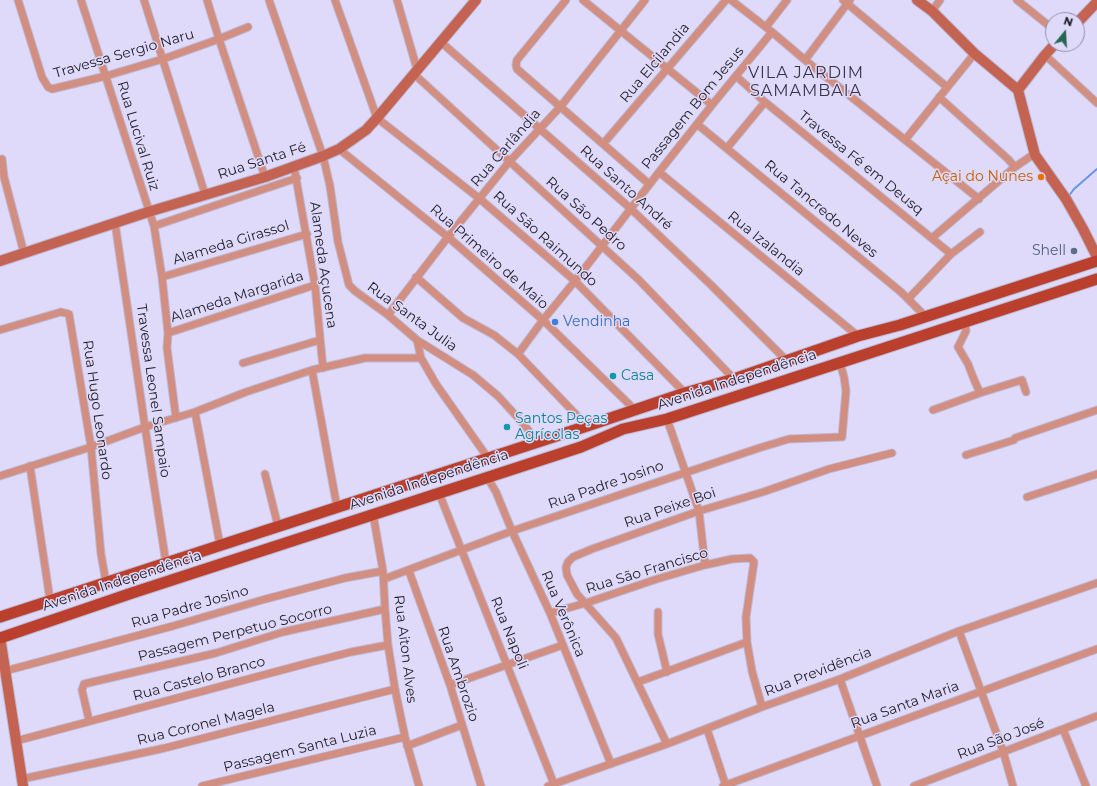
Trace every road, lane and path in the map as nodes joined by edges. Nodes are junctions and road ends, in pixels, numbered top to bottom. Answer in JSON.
{"nodes":[{"id":1,"x":18,"y":0,"type":"edge"},
{"id":2,"x":81,"y":0,"type":"edge"},
{"id":3,"x":144,"y":0,"type":"edge"},
{"id":4,"x":207,"y":0,"type":"edge"},
{"id":5,"x":269,"y":0,"type":"edge"},
{"id":6,"x":335,"y":0,"type":"edge"},
{"id":7,"x":397,"y":0,"type":"edge"},
{"id":8,"x":476,"y":0,"type":"edge"},
{"id":9,"x":566,"y":0,"type":"edge"},
{"id":10,"x":583,"y":0,"type":"edge"},
{"id":11,"x":645,"y":0,"type":"edge"},
{"id":12,"x":726,"y":0,"type":"edge"},
{"id":13,"x":731,"y":0,"type":"edge"},
{"id":14,"x":787,"y":0,"type":"edge"},
{"id":15,"x":917,"y":0,"type":"edge"},
{"id":16,"x":940,"y":0,"type":"edge"},
{"id":17,"x":1017,"y":0,"type":"edge"},
{"id":18,"x":847,"y":1,"type":"edge"},
{"id":19,"x":1097,"y":2,"type":"edge"},
{"id":20,"x":932,"y":11,"type":"junction"},
{"id":21,"x":1085,"y":15,"type":"edge"},
{"id":22,"x":1045,"y":23,"type":"edge"},
{"id":23,"x":248,"y":27,"type":"dead end"},
{"id":24,"x":766,"y":27,"type":"junction"},
{"id":25,"x":620,"y":30,"type":"junction"},
{"id":26,"x":772,"y":32,"type":"junction"},
{"id":27,"x":219,"y":39,"type":"junction"},
{"id":28,"x":442,"y":43,"type":"junction"},
{"id":29,"x":1048,"y":52,"type":"edge"},
{"id":30,"x":975,"y":53,"type":"junction"},
{"id":31,"x":1045,"y":55,"type":"junction"},
{"id":32,"x":163,"y":59,"type":"junction"},
{"id":33,"x":805,"y":60,"type":"junction"},
{"id":34,"x":666,"y":69,"type":"junction"},
{"id":35,"x":416,"y":72,"type":"junction"},
{"id":36,"x":106,"y":76,"type":"junction"},
{"id":37,"x":736,"y":76,"type":"junction"},
{"id":38,"x":947,"y":87,"type":"junction"},
{"id":39,"x":1018,"y":90,"type":"junction"},
{"id":40,"x":939,"y":97,"type":"junction"},
{"id":41,"x":765,"y":102,"type":"junction"},
{"id":42,"x":1097,"y":102,"type":"edge"},
{"id":43,"x":712,"y":105,"type":"junction"},
{"id":44,"x":561,"y":106,"type":"junction"},
{"id":45,"x":376,"y":118,"type":"junction"},
{"id":46,"x":697,"y":124,"type":"junction"},
{"id":47,"x":540,"y":128,"type":"junction"},
{"id":48,"x":905,"y":140,"type":"junction"},
{"id":49,"x":603,"y":144,"type":"junction"},
{"id":50,"x":727,"y":148,"type":"junction"},
{"id":51,"x":339,"y":149,"type":"junction"},
{"id":52,"x":1034,"y":154,"type":"junction"},
{"id":53,"x":323,"y":156,"type":"junction"},
{"id":54,"x":2,"y":159,"type":"dead end"},
{"id":55,"x":509,"y":162,"type":"junction"},
{"id":56,"x":294,"y":166,"type":"junction"},
{"id":57,"x":1015,"y":167,"type":"junction"},
{"id":58,"x":658,"y":172,"type":"junction"},
{"id":59,"x":265,"y":177,"type":"junction"},
{"id":60,"x":297,"y":178,"type":"junction"},
{"id":61,"x":649,"y":184,"type":"junction"},
{"id":62,"x":205,"y":194,"type":"junction"},
{"id":63,"x":480,"y":199,"type":"junction"},
{"id":64,"x":979,"y":199,"type":"junction"},
{"id":65,"x":630,"y":208,"type":"junction"},
{"id":66,"x":148,"y":212,"type":"junction"},
{"id":67,"x":115,"y":223,"type":"junction"},
{"id":68,"x":154,"y":226,"type":"junction"},
{"id":69,"x":980,"y":232,"type":"dead end"},
{"id":70,"x":307,"y":234,"type":"junction"},
{"id":71,"x":448,"y":237,"type":"junction"},
{"id":72,"x":932,"y":238,"type":"junction"},
{"id":73,"x":602,"y":246,"type":"junction"},
{"id":74,"x":24,"y":253,"type":"junction"},
{"id":75,"x":951,"y":254,"type":"junction"},
{"id":76,"x":1097,"y":257,"type":"edge"},
{"id":77,"x":0,"y":261,"type":"edge"},
{"id":78,"x":1097,"y":261,"type":"edge"},
{"id":79,"x":416,"y":277,"type":"junction"},
{"id":80,"x":162,"y":278,"type":"junction"},
{"id":81,"x":1097,"y":279,"type":"edge"},
{"id":82,"x":575,"y":281,"type":"junction"},
{"id":83,"x":315,"y":286,"type":"junction"},
{"id":84,"x":908,"y":299,"type":"junction"},
{"id":85,"x":388,"y":315,"type":"junction"},
{"id":86,"x":926,"y":317,"type":"junction"},
{"id":87,"x":543,"y":320,"type":"junction"},
{"id":88,"x":965,"y":322,"type":"junction"},
{"id":89,"x":900,"y":325,"type":"junction"},
{"id":90,"x":0,"y":330,"type":"edge"},
{"id":91,"x":168,"y":333,"type":"junction"},
{"id":92,"x":858,"y":336,"type":"junction"},
{"id":93,"x":320,"y":340,"type":"junction"},
{"id":94,"x":417,"y":340,"type":"junction"},
{"id":95,"x":906,"y":341,"type":"junction"},
{"id":96,"x":518,"y":354,"type":"junction"},
{"id":97,"x":421,"y":358,"type":"junction"},
{"id":98,"x":786,"y":360,"type":"junction"},
{"id":99,"x":243,"y":363,"type":"dead end"},
{"id":100,"x":840,"y":363,"type":"junction"},
{"id":101,"x":323,"y":368,"type":"junction"},
{"id":102,"x":312,"y":370,"type":"junction"},
{"id":103,"x":734,"y":379,"type":"junction"},
{"id":104,"x":1026,"y":392,"type":"dead end"},
{"id":105,"x":685,"y":393,"type":"junction"},
{"id":106,"x":980,"y":393,"type":"junction"},
{"id":107,"x":634,"y":409,"type":"junction"},
{"id":108,"x":933,"y":410,"type":"dead end"},
{"id":109,"x":1097,"y":410,"type":"edge"},
{"id":110,"x":195,"y":412,"type":"junction"},
{"id":111,"x":176,"y":418,"type":"junction"},
{"id":112,"x":667,"y":419,"type":"junction"},
{"id":113,"x":587,"y":426,"type":"junction"},
{"id":114,"x":145,"y":427,"type":"junction"},
{"id":115,"x":538,"y":442,"type":"junction"},
{"id":116,"x":91,"y":447,"type":"junction"},
{"id":117,"x":892,"y":453,"type":"dead end"},
{"id":118,"x":966,"y":455,"type":"dead end"},
{"id":119,"x":488,"y":458,"type":"junction"},
{"id":120,"x":30,"y":466,"type":"junction"},
{"id":121,"x":686,"y":472,"type":"junction"},
{"id":122,"x":265,"y":474,"type":"dead end"},
{"id":123,"x":1097,"y":474,"type":"edge"},
{"id":124,"x":0,"y":476,"type":"edge"},
{"id":125,"x":487,"y":477,"type":"junction"},
{"id":126,"x":439,"y":493,"type":"junction"},
{"id":127,"x":1027,"y":497,"type":"dead end"},
{"id":128,"x":337,"y":508,"type":"junction"},
{"id":129,"x":699,"y":511,"type":"junction"},
{"id":130,"x":373,"y":514,"type":"junction"},
{"id":131,"x":278,"y":526,"type":"junction"},
{"id":132,"x":512,"y":531,"type":"junction"},
{"id":133,"x":220,"y":545,"type":"junction"},
{"id":134,"x":461,"y":550,"type":"junction"},
{"id":135,"x":166,"y":563,"type":"junction"},
{"id":136,"x":705,"y":565,"type":"junction"},
{"id":137,"x":384,"y":571,"type":"junction"},
{"id":138,"x":409,"y":571,"type":"junction"},
{"id":139,"x":129,"y":575,"type":"junction"},
{"id":140,"x":384,"y":579,"type":"junction"},
{"id":141,"x":106,"y":582,"type":"junction"},
{"id":142,"x":1097,"y":583,"type":"edge"},
{"id":143,"x":132,"y":593,"type":"junction"},
{"id":144,"x":50,"y":600,"type":"junction"},
{"id":145,"x":586,"y":604,"type":"junction"},
{"id":146,"x":385,"y":609,"type":"junction"},
{"id":147,"x":550,"y":612,"type":"junction"},
{"id":148,"x":658,"y":612,"type":"dead end"},
{"id":149,"x":0,"y":617,"type":"edge"},
{"id":150,"x":959,"y":631,"type":"junction"},
{"id":151,"x":0,"y":638,"type":"edge"},
{"id":152,"x":747,"y":642,"type":"junction"},
{"id":153,"x":388,"y":645,"type":"junction"},
{"id":154,"x":563,"y":645,"type":"junction"},
{"id":155,"x":1097,"y":649,"type":"edge"},
{"id":156,"x":507,"y":665,"type":"junction"},
{"id":157,"x":3,"y":671,"type":"edge"},
{"id":158,"x":667,"y":672,"type":"junction"},
{"id":159,"x":840,"y":679,"type":"junction"},
{"id":160,"x":638,"y":682,"type":"junction"},
{"id":161,"x":450,"y":684,"type":"junction"},
{"id":162,"x":395,"y":689,"type":"junction"},
{"id":163,"x":980,"y":691,"type":"junction"},
{"id":164,"x":762,"y":707,"type":"junction"},
{"id":165,"x":1097,"y":716,"type":"edge"},
{"id":166,"x":90,"y":720,"type":"junction"},
{"id":167,"x":462,"y":725,"type":"junction"},
{"id":168,"x":707,"y":729,"type":"junction"},
{"id":169,"x":1063,"y":729,"type":"junction"},
{"id":170,"x":859,"y":735,"type":"junction"},
{"id":171,"x":405,"y":737,"type":"junction"},
{"id":172,"x":16,"y":741,"type":"junction"},
{"id":173,"x":667,"y":744,"type":"junction"},
{"id":174,"x":407,"y":746,"type":"junction"},
{"id":175,"x":1003,"y":752,"type":"junction"},
{"id":176,"x":611,"y":764,"type":"junction"},
{"id":177,"x":23,"y":782,"type":"edge"},
{"id":178,"x":551,"y":785,"type":"edge"},
{"id":179,"x":202,"y":786,"type":"edge"},
{"id":180,"x":419,"y":786,"type":"edge"},
{"id":181,"x":481,"y":786,"type":"edge"},
{"id":182,"x":725,"y":786,"type":"edge"},
{"id":183,"x":877,"y":786,"type":"edge"},
{"id":184,"x":914,"y":786,"type":"edge"},
{"id":185,"x":1013,"y":786,"type":"edge"},
{"id":186,"x":1086,"y":786,"type":"edge"}],
"edges":[{"from":1,"to":36,"type":"street","name":"Travessa Sergio Naru"},
{"from":2,"to":36,"type":"street","name":"Rua Lucival Ruiz"},
{"from":3,"to":32,"type":"street"},
{"from":4,"to":27,"type":"street"},
{"from":5,"to":53,"type":"street","name":"Rua Santa Julia"},
{"from":6,"to":45,"type":"street"},
{"from":7,"to":35,"type":"street"},
{"from":8,"to":28,"type":"street","name":"Rua Santa Fé"},
{"from":9,"to":44,"type":"street"},
{"from":10,"to":25,"type":"street"},
{"from":11,"to":25,"type":"street","name":"Rua Carlândia"},
{"from":12,"to":34,"type":"street","name":"Rua Elcilandia"},
{"from":13,"to":24,"type":"street"},
{"from":14,"to":24,"type":"street"},
{"from":15,"to":20,"type":"street"},
{"from":16,"to":20,"type":"street"},
{"from":17,"to":22,"type":"street"},
{"from":18,"to":33,"type":"street"},
{"from":18,"to":38,"type":"street"},
{"from":19,"to":21,"type":"street"},
{"from":20,"to":30,"type":"street"},
{"from":23,"to":27,"type":"street","name":"Travessa Sergio Naru"},
{"from":24,"to":26,"type":"street"},
{"from":25,"to":34,"type":"street"},
{"from":25,"to":44,"type":"street","name":"Rua Carlândia"},
{"from":26,"to":33,"type":"street"},
{"from":26,"to":37,"type":"street","name":"Passagem Bom Jesus"},
{"from":27,"to":32,"type":"street","name":"Travessa Sergio Naru"},
{"from":27,"to":59,"type":"street"},
{"from":28,"to":35,"type":"street","name":"Rua Santa Fé"},
{"from":28,"to":47,"type":"street","name":"Rua Santo André"},
{"from":29,"to":31,"type":"street"},
{"from":30,"to":38,"type":"street"},
{"from":30,"to":39,"type":"street"},
{"from":31,"to":39,"type":"street"},
{"from":31,"to":42,"type":"street"},
{"from":32,"to":36,"type":"street","name":"Travessa Sergio Naru"},
{"from":32,"to":62,"type":"street"},
{"from":33,"to":48,"type":"street"},
{"from":34,"to":43,"type":"street"},
{"from":34,"to":49,"type":"street","name":"Rua Elcilandia"},
{"from":35,"to":45,"type":"street","name":"Rua Santa Fé"},
{"from":35,"to":55,"type":"street","name":"Rua São Pedro"},
{"from":36,"to":66,"type":"street","name":"Rua Lucival Ruiz"},
{"from":37,"to":41,"type":"street","name":"Travessa Fé em Deusq"},
{"from":37,"to":43,"type":"street","name":"Passagem Bom Jesus"},
{"from":38,"to":40,"type":"street"},
{"from":39,"to":52,"type":"street"},
{"from":40,"to":48,"type":"street"},
{"from":40,"to":57,"type":"street"},
{"from":41,"to":50,"type":"street"},
{"from":41,"to":72,"type":"street","name":"Travessa Fé em Deusq"},
{"from":43,"to":46,"type":"street","name":"Passagem Bom Jesus"},
{"from":44,"to":47,"type":"street","name":"Rua Carlândia"},
{"from":44,"to":49,"type":"street"},
{"from":45,"to":51,"type":"street","name":"Rua Santa Fé"},
{"from":45,"to":63,"type":"street","name":"Rua São Raimundo"},
{"from":46,"to":50,"type":"street","name":"Rua Tancredo Neves"},
{"from":46,"to":58,"type":"street","name":"Passagem Bom Jesus"},
{"from":47,"to":55,"type":"street","name":"Rua Carlândia"},
{"from":47,"to":65,"type":"street","name":"Rua Santo André"},
{"from":48,"to":64,"type":"street"},
{"from":49,"to":61,"type":"street"},
{"from":50,"to":84,"type":"street","name":"Rua Tancredo Neves"},
{"from":51,"to":53,"type":"street","name":"Rua Santa Fé"},
{"from":51,"to":71,"type":"street","name":"Rua Primeiro de Maio"},
{"from":52,"to":57,"type":"street"},
{"from":52,"to":76,"type":"street"},
{"from":53,"to":56,"type":"street","name":"Rua Santa Fé"},
{"from":53,"to":85,"type":"street","name":"Rua Santa Julia"},
{"from":54,"to":74,"type":"street"},
{"from":55,"to":63,"type":"street","name":"Rua Carlândia"},
{"from":55,"to":73,"type":"street","name":"Rua São Pedro"},
{"from":56,"to":59,"type":"street","name":"Rua Santa Fé"},
{"from":56,"to":60,"type":"street","name":"Alameda Açucena"},
{"from":57,"to":64,"type":"street"},
{"from":58,"to":61,"type":"street","name":"Passagem Bom Jesus"},
{"from":58,"to":92,"type":"street","name":"Rua Izalandia"},
{"from":59,"to":62,"type":"street","name":"Rua Santa Fé"},
{"from":60,"to":68,"type":"street"},
{"from":60,"to":70,"type":"street","name":"Alameda Açucena"},
{"from":61,"to":65,"type":"street","name":"Passagem Bom Jesus"},
{"from":62,"to":66,"type":"street","name":"Rua Santa Fé"},
{"from":63,"to":71,"type":"street","name":"Rua Carlândia"},
{"from":63,"to":82,"type":"street","name":"Rua São Raimundo"},
{"from":64,"to":72,"type":"street"},
{"from":65,"to":73,"type":"street","name":"Passagem Bom Jesus"},
{"from":65,"to":98,"type":"street","name":"Rua Santo André"},
{"from":66,"to":67,"type":"street","name":"Rua Santa Fé"},
{"from":66,"to":68,"type":"street","name":"Rua Lucival Ruiz"},
{"from":67,"to":74,"type":"street","name":"Rua Santa Fé"},
{"from":67,"to":114,"type":"street","name":"Travessa Leonel Sampaio"},
{"from":68,"to":80,"type":"street","name":"Rua Lucival Ruiz"},
{"from":69,"to":75,"type":"street"},
{"from":70,"to":80,"type":"street","name":"Alameda Girassol"},
{"from":70,"to":83,"type":"street","name":"Alameda Açucena"},
{"from":71,"to":79,"type":"street","name":"Rua Carlândia"},
{"from":71,"to":87,"type":"street","name":"Rua Primeiro de Maio"},
{"from":72,"to":75,"type":"street","name":"Travessa Fé em Deusq"},
{"from":73,"to":82,"type":"street","name":"Passagem Bom Jesus"},
{"from":73,"to":103,"type":"street","name":"Rua São Pedro"},
{"from":74,"to":77,"type":"street","name":"Rua Santa Fé"},
{"from":75,"to":84,"type":"street"},
{"from":78,"to":86,"type":"main road","name":"Avenida Independência"},
{"from":79,"to":85,"type":"street","name":"Rua Carlândia"},
{"from":79,"to":96,"type":"street"},
{"from":80,"to":91,"type":"street","name":"Rua Lucival Ruiz"},
{"from":81,"to":88,"type":"main road","name":"Avenida Independência"},
{"from":82,"to":87,"type":"street","name":"Passagem Bom Jesus"},
{"from":82,"to":105,"type":"street","name":"Rua São Raimundo"},
{"from":83,"to":91,"type":"street","name":"Alameda Margarida"},
{"from":83,"to":93,"type":"street","name":"Alameda Açucena"},
{"from":84,"to":86,"type":"street","name":"Rua Tancredo Neves"},
{"from":85,"to":94,"type":"street","name":"Rua Santa Julia"},
{"from":86,"to":89,"type":"main road","name":"Avenida Independência"},
{"from":87,"to":96,"type":"street","name":"Passagem Bom Jesus"},
{"from":87,"to":107,"type":"street","name":"Rua Primeiro de Maio"},
{"from":88,"to":95,"type":"main road","name":"Avenida Independência"},
{"from":88,"to":106,"type":"street"},
{"from":89,"to":92,"type":"main road","name":"Avenida Independência"},
{"from":89,"to":95,"type":"main road"},
{"from":90,"to":116,"type":"street","name":"Rua Hugo Leonardo"},
{"from":91,"to":111,"type":"street","name":"Rua Lucival Ruiz"},
{"from":92,"to":98,"type":"main road","name":"Avenida Independência"},
{"from":93,"to":99,"type":"street"},
{"from":93,"to":101,"type":"street","name":"Alameda Açucena"},
{"from":94,"to":97,"type":"street"},
{"from":94,"to":115,"type":"street","name":"Rua Santa Julia"},
{"from":95,"to":100,"type":"main road","name":"Avenida Independência"},
{"from":96,"to":113,"type":"street"},
{"from":97,"to":101,"type":"street"},
{"from":97,"to":119,"type":"street"},
{"from":98,"to":103,"type":"main road","name":"Avenida Independência"},
{"from":100,"to":112,"type":"main road","name":"Avenida Independência"},
{"from":100,"to":121,"type":"street","name":"Rua Padre Josino"},
{"from":101,"to":102,"type":"street"},
{"from":102,"to":110,"type":"street"},
{"from":102,"to":128,"type":"street"},
{"from":103,"to":105,"type":"main road","name":"Avenida Independência"},
{"from":104,"to":106,"type":"street"},
{"from":105,"to":107,"type":"main road","name":"Avenida Independência"},
{"from":106,"to":108,"type":"street"},
{"from":107,"to":113,"type":"main road","name":"Avenida Independência"},
{"from":109,"to":118,"type":"street"},
{"from":110,"to":111,"type":"street"},
{"from":110,"to":133,"type":"street"},
{"from":111,"to":114,"type":"street"},
{"from":112,"to":121,"type":"street"},
{"from":112,"to":125,"type":"main road","name":"Avenida Independência"},
{"from":113,"to":115,"type":"main road","name":"Avenida Independência"},
{"from":114,"to":116,"type":"street"},
{"from":114,"to":135,"type":"street","name":"Travessa Leonel Sampaio"},
{"from":115,"to":119,"type":"main road","name":"Avenida Independência"},
{"from":116,"to":120,"type":"street"},
{"from":116,"to":141,"type":"street","name":"Rua Hugo Leonardo"},
{"from":117,"to":129,"type":"street","name":"Rua Peixe Boi"},
{"from":119,"to":128,"type":"main road","name":"Avenida Independência"},
{"from":120,"to":124,"type":"street"},
{"from":120,"to":144,"type":"street"},
{"from":121,"to":129,"type":"street"},
{"from":121,"to":132,"type":"street","name":"Rua Padre Josino"},
{"from":122,"to":131,"type":"street"},
{"from":123,"to":127,"type":"street"},
{"from":125,"to":126,"type":"main road","name":"Avenida Independência"},
{"from":125,"to":132,"type":"street","name":"Rua Verônica"},
{"from":126,"to":130,"type":"main road","name":"Avenida Independência"},
{"from":126,"to":134,"type":"street","name":"Rua Napoli"},
{"from":128,"to":131,"type":"main road","name":"Avenida Independência"},
{"from":129,"to":136,"type":"street"},
{"from":129,"to":145,"type":"street","name":"Rua Peixe Boi"},
{"from":130,"to":137,"type":"street","name":"Rua Aiton Alves"},
{"from":130,"to":143,"type":"main road","name":"Avenida Independência"},
{"from":131,"to":133,"type":"main road","name":"Avenida Independência"},
{"from":132,"to":134,"type":"street","name":"Rua Padre Josino"},
{"from":132,"to":147,"type":"street","name":"Rua Verônica"},
{"from":133,"to":135,"type":"main road","name":"Avenida Independência"},
{"from":134,"to":138,"type":"street","name":"Rua Padre Josino"},
{"from":134,"to":156,"type":"street","name":"Rua Napoli"},
{"from":135,"to":139,"type":"main road","name":"Avenida Independência"},
{"from":136,"to":145,"type":"street","name":"Rua São Francisco"},
{"from":136,"to":152,"type":"street","name":"Rua São Francisco"},
{"from":137,"to":140,"type":"street","name":"Rua Aiton Alves"},
{"from":137,"to":157,"type":"street","name":"Rua Padre Josino"},
{"from":138,"to":140,"type":"street","name":"Rua Padre Josino"},
{"from":138,"to":161,"type":"street","name":"Rua Ambrozio"},
{"from":139,"to":141,"type":"main road","name":"Avenida Independência"},
{"from":139,"to":143,"type":"main road"},
{"from":140,"to":146,"type":"street","name":"Rua Aiton Alves"},
{"from":141,"to":144,"type":"main road","name":"Avenida Independência"},
{"from":142,"to":150,"type":"street","name":"Rua Previdência"},
{"from":143,"to":151,"type":"main road","name":"Avenida Independência"},
{"from":144,"to":149,"type":"main road","name":"Avenida Independência"},
{"from":145,"to":147,"type":"street","name":"Rua São Francisco"},
{"from":145,"to":160,"type":"street"},
{"from":146,"to":153,"type":"street","name":"Rua Aiton Alves"},
{"from":146,"to":166,"type":"street","name":"Passagem Perpetuo Socorro"},
{"from":147,"to":154,"type":"street","name":"Rua Verônica"},
{"from":148,"to":158,"type":"street"},
{"from":150,"to":159,"type":"street","name":"Rua Previdência"},
{"from":150,"to":163,"type":"street"},
{"from":151,"to":157,"type":"street"},
{"from":152,"to":158,"type":"street"},
{"from":152,"to":164,"type":"street"},
{"from":153,"to":162,"type":"street","name":"Rua Aiton Alves"},
{"from":153,"to":166,"type":"street","name":"Rua Castelo Branco"},
{"from":154,"to":156,"type":"street"},
{"from":154,"to":176,"type":"street","name":"Rua Verônica"},
{"from":155,"to":163,"type":"street","name":"Rua Santa Maria"},
{"from":156,"to":161,"type":"street"},
{"from":156,"to":178,"type":"street","name":"Rua Napoli"},
{"from":157,"to":172,"type":"street"},
{"from":158,"to":160,"type":"street"},
{"from":159,"to":164,"type":"street","name":"Rua Previdência"},
{"from":159,"to":170,"type":"street"},
{"from":160,"to":173,"type":"street"},
{"from":161,"to":167,"type":"street","name":"Rua Ambrozio"},
{"from":162,"to":171,"type":"street","name":"Rua Aiton Alves"},
{"from":162,"to":177,"type":"street","name":"Rua Coronel Magela"},
{"from":163,"to":170,"type":"street","name":"Rua Santa Maria"},
{"from":163,"to":175,"type":"street"},
{"from":164,"to":168,"type":"street","name":"Rua Previdência"},
{"from":165,"to":169,"type":"street","name":"Rua São José"},
{"from":166,"to":172,"type":"street","name":"Rua Castelo Branco"},
{"from":167,"to":174,"type":"street"},
{"from":167,"to":181,"type":"street","name":"Rua Ambrozio"},
{"from":168,"to":173,"type":"street","name":"Rua Previdência"},
{"from":168,"to":182,"type":"street"},
{"from":169,"to":175,"type":"street","name":"Rua São José"},
{"from":169,"to":186,"type":"street"},
{"from":170,"to":182,"type":"street","name":"Rua Santa Maria"},
{"from":170,"to":183,"type":"street"},
{"from":171,"to":174,"type":"street","name":"Rua Aiton Alves"},
{"from":171,"to":179,"type":"street","name":"Passagem Santa Luzia"},
{"from":172,"to":177,"type":"street"},
{"from":173,"to":176,"type":"street","name":"Rua Previdência"},
{"from":174,"to":180,"type":"street","name":"Rua Aiton Alves"},
{"from":175,"to":184,"type":"street","name":"Rua São José"},
{"from":175,"to":185,"type":"street"},
{"from":176,"to":178,"type":"street","name":"Rua Previdência"}]}
